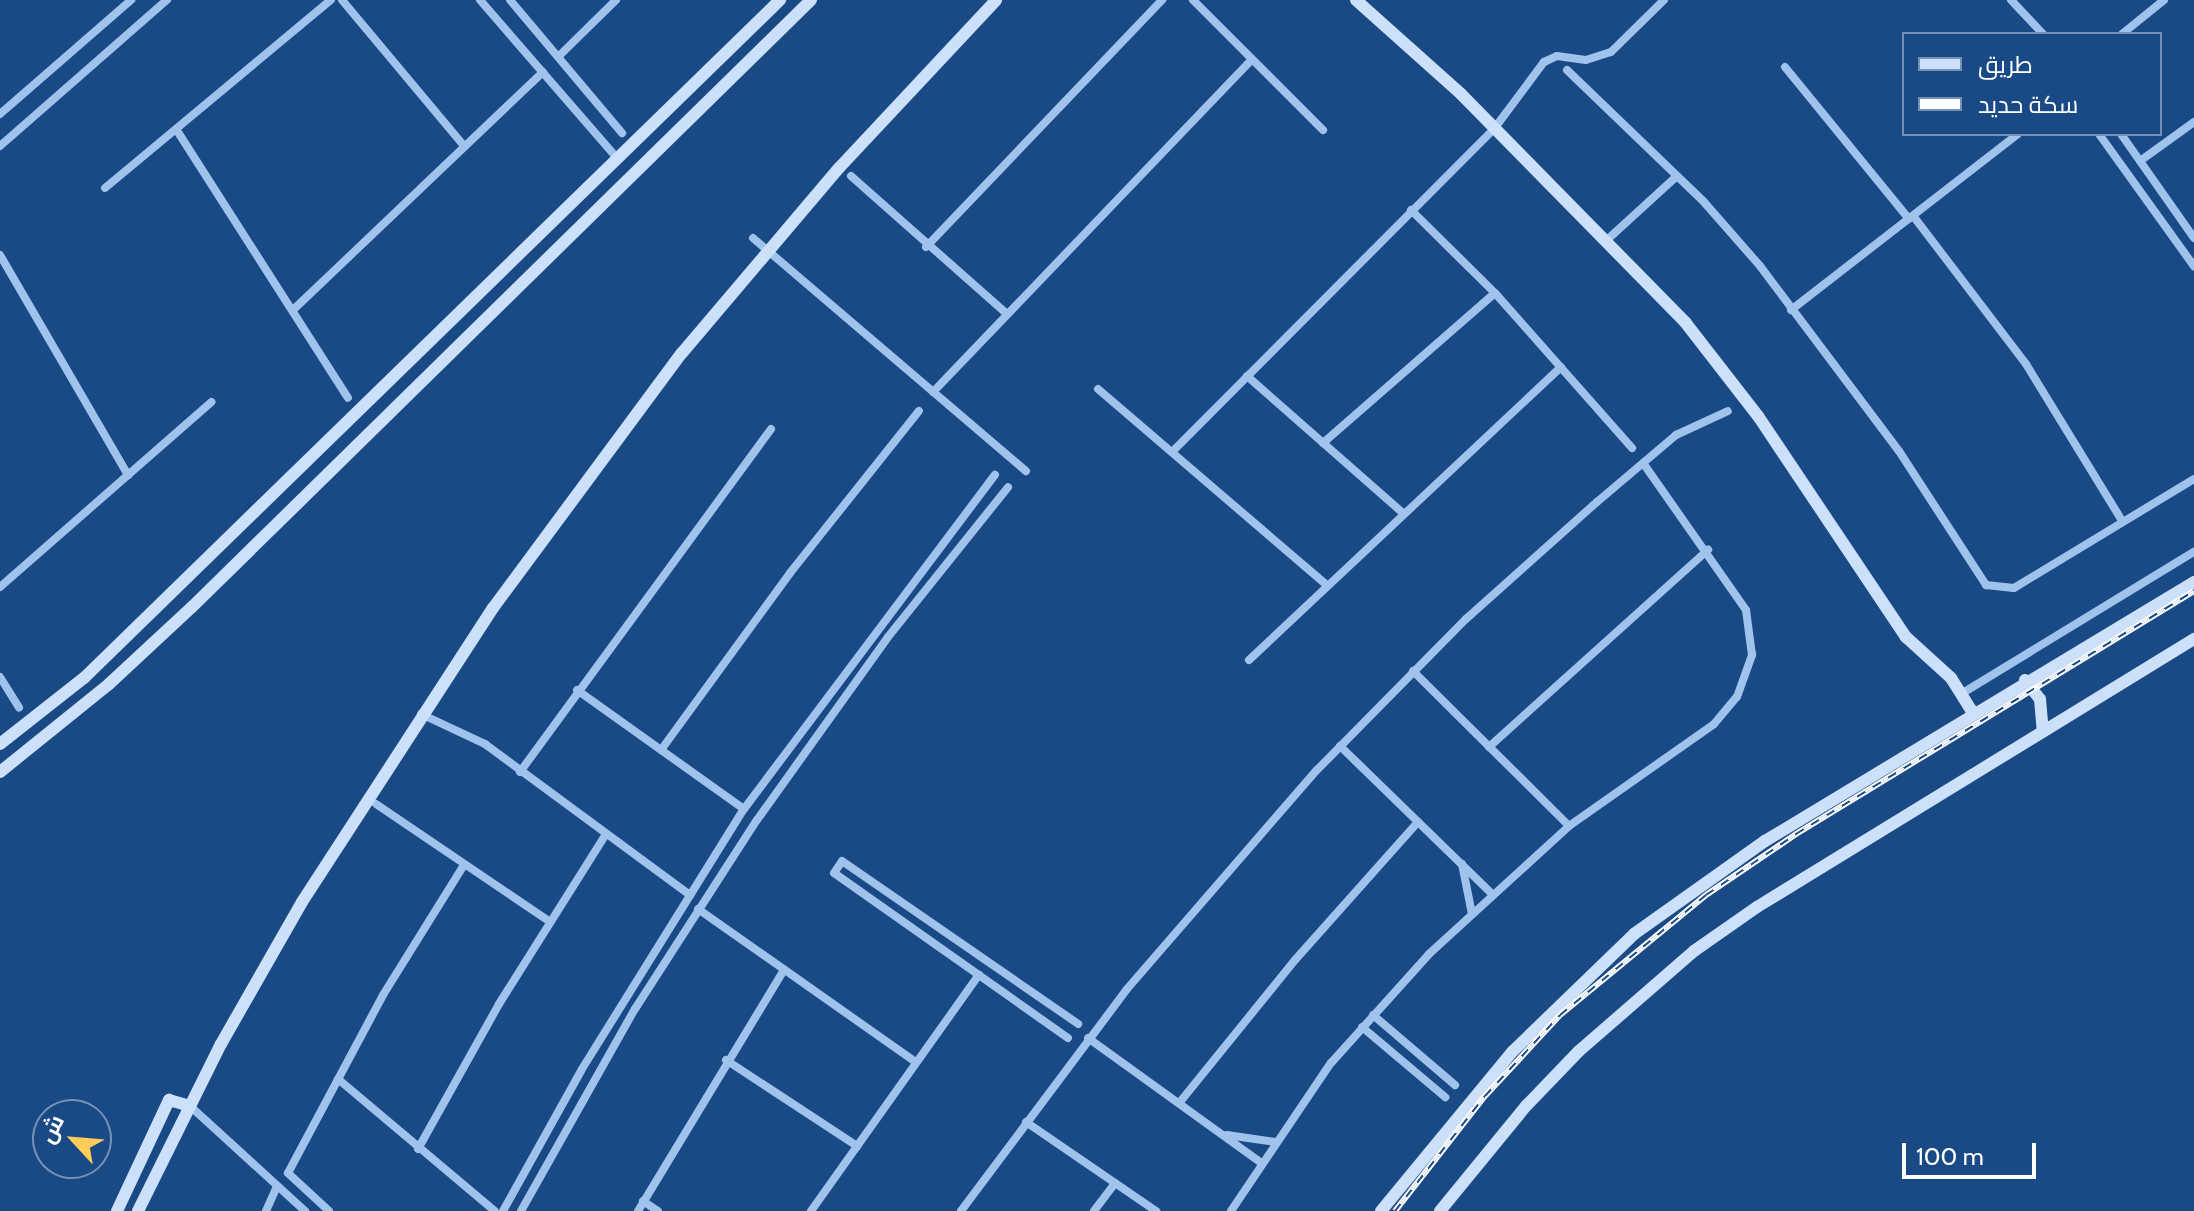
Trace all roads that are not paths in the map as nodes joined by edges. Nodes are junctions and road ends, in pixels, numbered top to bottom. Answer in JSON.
{"nodes":[{"id":1,"x":131,"y":0,"type":"edge"},
{"id":2,"x":167,"y":0,"type":"edge"},
{"id":3,"x":331,"y":0,"type":"edge"},
{"id":4,"x":342,"y":0,"type":"edge"},
{"id":5,"x":480,"y":0,"type":"edge"},
{"id":6,"x":510,"y":0,"type":"edge"},
{"id":7,"x":616,"y":0,"type":"edge"},
{"id":8,"x":780,"y":0,"type":"edge"},
{"id":9,"x":811,"y":0,"type":"edge"},
{"id":10,"x":996,"y":0,"type":"edge"},
{"id":11,"x":1162,"y":0,"type":"edge"},
{"id":12,"x":1193,"y":0,"type":"edge"},
{"id":13,"x":1356,"y":0,"type":"edge"},
{"id":14,"x":1664,"y":0,"type":"edge"},
{"id":15,"x":2011,"y":0,"type":"edge"},
{"id":16,"x":2164,"y":0,"type":"edge"},
{"id":17,"x":2041,"y":32,"type":"edge"},
{"id":18,"x":2124,"y":32,"type":"edge"},
{"id":19,"x":559,"y":56,"type":"junction"},
{"id":20,"x":1252,"y":59,"type":"junction"},
{"id":21,"x":1785,"y":67,"type":"dead end"},
{"id":22,"x":1567,"y":70,"type":"dead end"},
{"id":23,"x":543,"y":72,"type":"junction"},
{"id":24,"x":0,"y":114,"type":"edge"},
{"id":25,"x":2194,"y":122,"type":"edge"},
{"id":26,"x":176,"y":129,"type":"junction"},
{"id":27,"x":1494,"y":129,"type":"junction"},
{"id":28,"x":1323,"y":130,"type":"dead end"},
{"id":29,"x":622,"y":133,"type":"dead end"},
{"id":30,"x":2015,"y":136,"type":"edge"},
{"id":31,"x":2100,"y":136,"type":"edge"},
{"id":32,"x":2122,"y":136,"type":"edge"},
{"id":33,"x":0,"y":146,"type":"edge"},
{"id":34,"x":464,"y":146,"type":"junction"},
{"id":35,"x":617,"y":158,"type":"junction"},
{"id":36,"x":2140,"y":161,"type":"junction"},
{"id":37,"x":851,"y":176,"type":"dead end"},
{"id":38,"x":1677,"y":176,"type":"junction"},
{"id":39,"x":105,"y":188,"type":"dead end"},
{"id":40,"x":1411,"y":210,"type":"junction"},
{"id":41,"x":1912,"y":218,"type":"junction"},
{"id":42,"x":542,"y":230,"type":"junction"},
{"id":43,"x":753,"y":238,"type":"dead end"},
{"id":44,"x":2194,"y":238,"type":"edge"},
{"id":45,"x":1608,"y":239,"type":"junction"},
{"id":46,"x":559,"y":247,"type":"junction"},
{"id":47,"x":926,"y":247,"type":"junction"},
{"id":48,"x":767,"y":251,"type":"junction"},
{"id":49,"x":0,"y":255,"type":"edge"},
{"id":50,"x":2194,"y":265,"type":"edge"},
{"id":51,"x":4,"y":270,"type":"edge"},
{"id":52,"x":1495,"y":293,"type":"junction"},
{"id":53,"x":293,"y":310,"type":"junction"},
{"id":54,"x":1791,"y":310,"type":"junction"},
{"id":55,"x":1007,"y":314,"type":"junction"},
{"id":56,"x":1561,"y":367,"type":"junction"},
{"id":57,"x":1247,"y":376,"type":"junction"},
{"id":58,"x":1098,"y":389,"type":"dead end"},
{"id":59,"x":933,"y":392,"type":"junction"},
{"id":60,"x":348,"y":398,"type":"dead end"},
{"id":61,"x":211,"y":402,"type":"dead end"},
{"id":62,"x":919,"y":411,"type":"dead end"},
{"id":63,"x":1728,"y":411,"type":"dead end"},
{"id":64,"x":771,"y":429,"type":"dead end"},
{"id":65,"x":1323,"y":443,"type":"junction"},
{"id":66,"x":1632,"y":448,"type":"dead end"},
{"id":67,"x":1172,"y":452,"type":"junction"},
{"id":68,"x":1643,"y":463,"type":"junction"},
{"id":69,"x":1026,"y":471,"type":"dead end"},
{"id":70,"x":128,"y":475,"type":"junction"},
{"id":71,"x":995,"y":475,"type":"dead end"},
{"id":72,"x":2194,"y":479,"type":"edge"},
{"id":73,"x":1008,"y":487,"type":"dead end"},
{"id":74,"x":1402,"y":512,"type":"junction"},
{"id":75,"x":965,"y":514,"type":"junction"},
{"id":76,"x":2123,"y":522,"type":"junction"},
{"id":77,"x":978,"y":525,"type":"junction"},
{"id":78,"x":1708,"y":550,"type":"junction"},
{"id":79,"x":2194,"y":552,"type":"edge"},
{"id":80,"x":1327,"y":585,"type":"junction"},
{"id":81,"x":2193,"y":585,"type":"edge"},
{"id":82,"x":0,"y":587,"type":"edge"},
{"id":83,"x":149,"y":615,"type":"junction"},
{"id":84,"x":134,"y":629,"type":"junction"},
{"id":85,"x":166,"y":630,"type":"junction"},
{"id":86,"x":2194,"y":639,"type":"edge"},
{"id":87,"x":147,"y":648,"type":"junction"},
{"id":88,"x":1249,"y":660,"type":"dead end"},
{"id":89,"x":1413,"y":671,"type":"junction"},
{"id":90,"x":0,"y":677,"type":"edge"},
{"id":91,"x":2025,"y":680,"type":"junction"},
{"id":92,"x":577,"y":690,"type":"junction"},
{"id":93,"x":1961,"y":694,"type":"junction"},
{"id":94,"x":19,"y":708,"type":"dead end"},
{"id":95,"x":1973,"y":713,"type":"junction"},
{"id":96,"x":421,"y":714,"type":"junction"},
{"id":97,"x":2043,"y":731,"type":"junction"},
{"id":98,"x":0,"y":744,"type":"edge"},
{"id":99,"x":1340,"y":746,"type":"junction"},
{"id":100,"x":1489,"y":747,"type":"junction"},
{"id":101,"x":661,"y":750,"type":"junction"},
{"id":102,"x":0,"y":772,"type":"edge"},
{"id":103,"x":520,"y":772,"type":"junction"},
{"id":104,"x":376,"y":804,"type":"dead end"},
{"id":105,"x":744,"y":809,"type":"junction"},
{"id":106,"x":1418,"y":822,"type":"junction"},
{"id":107,"x":1569,"y":826,"type":"junction"},
{"id":108,"x":606,"y":834,"type":"junction"},
{"id":109,"x":1462,"y":864,"type":"junction"},
{"id":110,"x":464,"y":865,"type":"junction"},
{"id":111,"x":1492,"y":894,"type":"junction"},
{"id":112,"x":690,"y":895,"type":"junction"},
{"id":113,"x":698,"y":909,"type":"junction"},
{"id":114,"x":1472,"y":914,"type":"junction"},
{"id":115,"x":550,"y":922,"type":"junction"},
{"id":116,"x":784,"y":970,"type":"junction"},
{"id":117,"x":979,"y":975,"type":"junction"},
{"id":118,"x":1035,"y":994,"type":"junction"},
{"id":119,"x":1025,"y":1008,"type":"junction"},
{"id":120,"x":1373,"y":1015,"type":"junction"},
{"id":121,"x":1078,"y":1024,"type":"dead end"},
{"id":122,"x":1362,"y":1027,"type":"junction"},
{"id":123,"x":1068,"y":1038,"type":"dead end"},
{"id":124,"x":1088,"y":1038,"type":"junction"},
{"id":125,"x":726,"y":1060,"type":"junction"},
{"id":126,"x":916,"y":1062,"type":"junction"},
{"id":127,"x":338,"y":1079,"type":"junction"},
{"id":128,"x":1455,"y":1085,"type":"dead end"},
{"id":129,"x":1445,"y":1097,"type":"dead end"},
{"id":130,"x":1180,"y":1102,"type":"junction"},
{"id":131,"x":190,"y":1106,"type":"junction"},
{"id":132,"x":1026,"y":1122,"type":"junction"},
{"id":133,"x":1227,"y":1135,"type":"junction"},
{"id":134,"x":1275,"y":1142,"type":"junction"},
{"id":135,"x":857,"y":1146,"type":"junction"},
{"id":136,"x":418,"y":1149,"type":"junction"},
{"id":137,"x":1261,"y":1163,"type":"junction"},
{"id":138,"x":1115,"y":1183,"type":"junction"},
{"id":139,"x":277,"y":1186,"type":"junction"},
{"id":140,"x":643,"y":1201,"type":"junction"},
{"id":141,"x":117,"y":1211,"type":"edge"},
{"id":142,"x":138,"y":1211,"type":"edge"},
{"id":143,"x":266,"y":1211,"type":"edge"},
{"id":144,"x":305,"y":1211,"type":"edge"},
{"id":145,"x":329,"y":1211,"type":"edge"},
{"id":146,"x":495,"y":1211,"type":"edge"},
{"id":147,"x":503,"y":1211,"type":"edge"},
{"id":148,"x":521,"y":1211,"type":"edge"},
{"id":149,"x":638,"y":1211,"type":"edge"},
{"id":150,"x":658,"y":1211,"type":"edge"},
{"id":151,"x":811,"y":1211,"type":"edge"},
{"id":152,"x":961,"y":1211,"type":"edge"},
{"id":153,"x":1094,"y":1211,"type":"edge"},
{"id":154,"x":1156,"y":1211,"type":"edge"},
{"id":155,"x":1231,"y":1211,"type":"edge"},
{"id":156,"x":1381,"y":1211,"type":"edge"},
{"id":157,"x":1440,"y":1211,"type":"edge"}],
"edges":[{"from":1,"to":24,"type":"street"},
{"from":2,"to":33,"type":"street"},
{"from":3,"to":26,"type":"street"},
{"from":4,"to":34,"type":"street"},
{"from":5,"to":23,"type":"street"},
{"from":6,"to":19,"type":"street"},
{"from":7,"to":19,"type":"street"},
{"from":8,"to":35,"type":"street"},
{"from":9,"to":46,"type":"street"},
{"from":10,"to":48,"type":"street"},
{"from":11,"to":47,"type":"street"},
{"from":12,"to":20,"type":"street"},
{"from":13,"to":27,"type":"street"},
{"from":14,"to":27,"type":"street"},
{"from":15,"to":17,"type":"street"},
{"from":16,"to":18,"type":"street"},
{"from":19,"to":29,"type":"street"},
{"from":20,"to":28,"type":"street"},
{"from":20,"to":55,"type":"street"},
{"from":21,"to":41,"type":"street"},
{"from":22,"to":38,"type":"street"},
{"from":23,"to":34,"type":"street"},
{"from":23,"to":35,"type":"street"},
{"from":25,"to":36,"type":"street"},
{"from":26,"to":39,"type":"street"},
{"from":26,"to":53,"type":"street"},
{"from":27,"to":40,"type":"street"},
{"from":27,"to":45,"type":"street"},
{"from":30,"to":41,"type":"street"},
{"from":31,"to":50,"type":"street"},
{"from":32,"to":36,"type":"street"},
{"from":34,"to":53,"type":"street"},
{"from":35,"to":42,"type":"street"},
{"from":36,"to":44,"type":"street"},
{"from":37,"to":47,"type":"street"},
{"from":38,"to":45,"type":"street"},
{"from":38,"to":54,"type":"street"},
{"from":40,"to":52,"type":"street"},
{"from":40,"to":57,"type":"street"},
{"from":41,"to":54,"type":"street"},
{"from":41,"to":76,"type":"street"},
{"from":42,"to":46,"type":"street"},
{"from":42,"to":83,"type":"street"},
{"from":43,"to":48,"type":"street"},
{"from":45,"to":93,"type":"street"},
{"from":46,"to":85,"type":"street"},
{"from":47,"to":55,"type":"street"},
{"from":48,"to":59,"type":"street"},
{"from":48,"to":96,"type":"street"},
{"from":49,"to":51,"type":"street"},
{"from":51,"to":70,"type":"street"},
{"from":52,"to":56,"type":"street"},
{"from":52,"to":65,"type":"street"},
{"from":53,"to":60,"type":"street"},
{"from":54,"to":76,"type":"street"},
{"from":55,"to":59,"type":"street"},
{"from":56,"to":66,"type":"street"},
{"from":56,"to":74,"type":"street"},
{"from":57,"to":65,"type":"street"},
{"from":57,"to":67,"type":"street"},
{"from":58,"to":67,"type":"street"},
{"from":59,"to":69,"type":"street"},
{"from":61,"to":70,"type":"street"},
{"from":62,"to":101,"type":"street"},
{"from":63,"to":68,"type":"street"},
{"from":64,"to":92,"type":"street"},
{"from":65,"to":74,"type":"street"},
{"from":67,"to":80,"type":"street"},
{"from":68,"to":78,"type":"street"},
{"from":68,"to":89,"type":"street"},
{"from":70,"to":82,"type":"street"},
{"from":71,"to":75,"type":"street"},
{"from":72,"to":76,"type":"street"},
{"from":73,"to":77,"type":"street"},
{"from":74,"to":80,"type":"street"},
{"from":75,"to":77,"type":"street"},
{"from":75,"to":105,"type":"street"},
{"from":77,"to":113,"type":"street"},
{"from":78,"to":100,"type":"street"},
{"from":78,"to":107,"type":"street"},
{"from":79,"to":93,"type":"street"},
{"from":80,"to":88,"type":"street"},
{"from":81,"to":91,"type":"street"},
{"from":83,"to":84,"type":"street"},
{"from":83,"to":85,"type":"street"},
{"from":84,"to":87,"type":"street"},
{"from":84,"to":98,"type":"street"},
{"from":85,"to":87,"type":"street"},
{"from":86,"to":97,"type":"street"},
{"from":87,"to":102,"type":"street"},
{"from":89,"to":99,"type":"street"},
{"from":89,"to":100,"type":"street"},
{"from":90,"to":94,"type":"street"},
{"from":91,"to":95,"type":"street"},
{"from":91,"to":97,"type":"street"},
{"from":92,"to":101,"type":"street"},
{"from":92,"to":103,"type":"street"},
{"from":93,"to":95,"type":"street"},
{"from":95,"to":156,"type":"street"},
{"from":96,"to":103,"type":"street"},
{"from":96,"to":131,"type":"street"},
{"from":97,"to":157,"type":"street"},
{"from":99,"to":106,"type":"street"},
{"from":99,"to":124,"type":"street"},
{"from":100,"to":107,"type":"street"},
{"from":101,"to":105,"type":"street"},
{"from":103,"to":108,"type":"street"},
{"from":104,"to":110,"type":"street"},
{"from":105,"to":112,"type":"street"},
{"from":106,"to":109,"type":"street"},
{"from":106,"to":130,"type":"street"},
{"from":107,"to":111,"type":"street"},
{"from":108,"to":112,"type":"street"},
{"from":108,"to":115,"type":"street"},
{"from":109,"to":111,"type":"street"},
{"from":109,"to":114,"type":"street"},
{"from":110,"to":115,"type":"street"},
{"from":110,"to":127,"type":"street"},
{"from":111,"to":114,"type":"street"},
{"from":112,"to":147,"type":"street"},
{"from":113,"to":116,"type":"street"},
{"from":113,"to":148,"type":"street"},
{"from":114,"to":120,"type":"street"},
{"from":115,"to":136,"type":"street"},
{"from":116,"to":125,"type":"street"},
{"from":116,"to":126,"type":"street"},
{"from":117,"to":118,"type":"street"},
{"from":117,"to":119,"type":"street"},
{"from":117,"to":126,"type":"street"},
{"from":118,"to":119,"type":"street"},
{"from":118,"to":121,"type":"street"},
{"from":119,"to":123,"type":"street"},
{"from":120,"to":122,"type":"street"},
{"from":120,"to":128,"type":"street"},
{"from":122,"to":129,"type":"street"},
{"from":122,"to":134,"type":"street"},
{"from":124,"to":130,"type":"street"},
{"from":124,"to":132,"type":"street"},
{"from":125,"to":135,"type":"street"},
{"from":125,"to":140,"type":"street"},
{"from":126,"to":135,"type":"street"},
{"from":127,"to":136,"type":"street"},
{"from":127,"to":145,"type":"street"},
{"from":130,"to":133,"type":"street"},
{"from":131,"to":139,"type":"street"},
{"from":131,"to":141,"type":"street"},
{"from":131,"to":142,"type":"street"},
{"from":132,"to":138,"type":"street"},
{"from":132,"to":152,"type":"street"},
{"from":133,"to":134,"type":"street"},
{"from":133,"to":137,"type":"street"},
{"from":134,"to":137,"type":"street"},
{"from":135,"to":151,"type":"street"},
{"from":136,"to":146,"type":"street"},
{"from":137,"to":155,"type":"street"},
{"from":138,"to":153,"type":"street"},
{"from":138,"to":154,"type":"street"},
{"from":139,"to":143,"type":"street"},
{"from":139,"to":144,"type":"street"},
{"from":140,"to":149,"type":"street"},
{"from":140,"to":150,"type":"street"}]}
